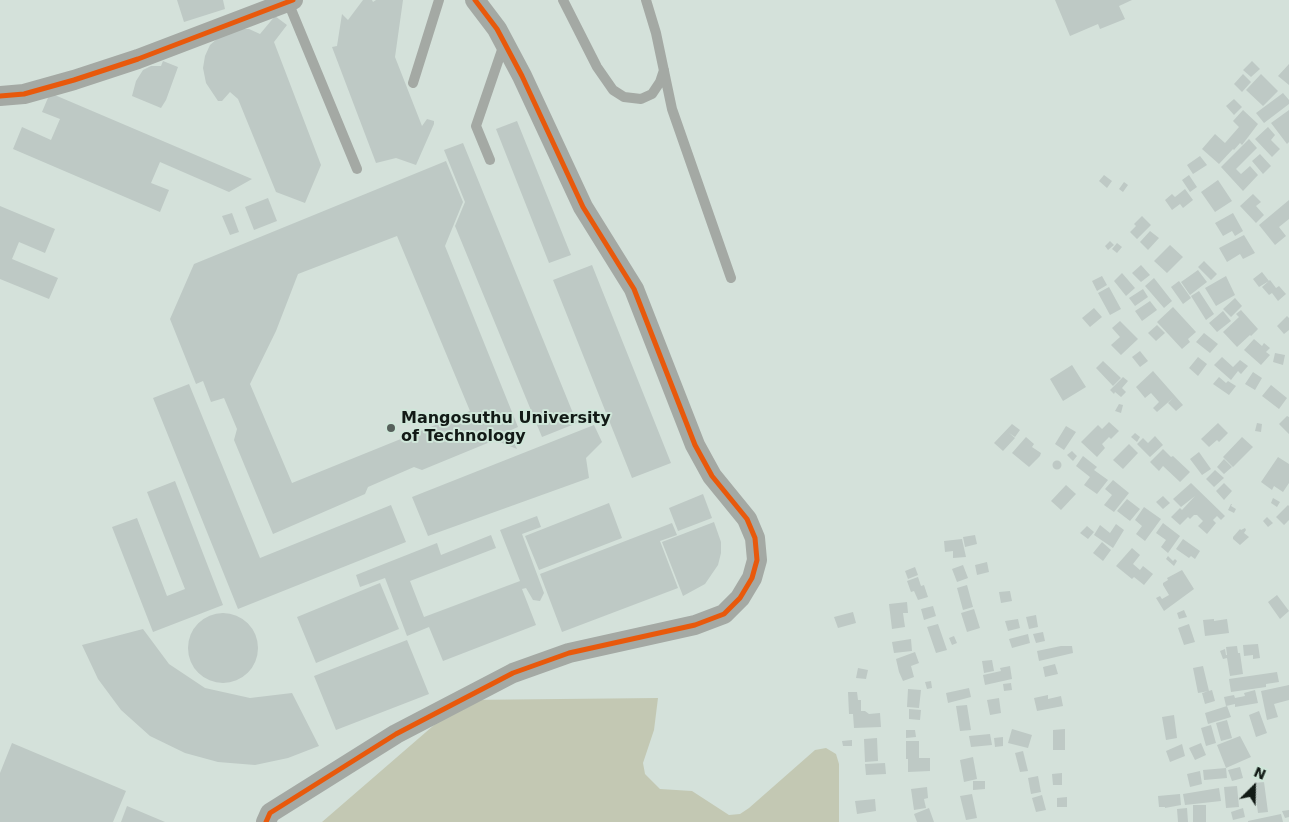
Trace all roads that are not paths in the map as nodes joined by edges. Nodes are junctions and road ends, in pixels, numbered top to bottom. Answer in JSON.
{"nodes":[{"id":1,"x":439,"y":0,"type":"edge"},
{"id":2,"x":475,"y":0,"type":"edge"},
{"id":3,"x":563,"y":0,"type":"edge"},
{"id":4,"x":290,"y":1,"type":"edge"},
{"id":5,"x":647,"y":1,"type":"edge"},
{"id":6,"x":504,"y":44,"type":"junction"},
{"id":7,"x":664,"y":69,"type":"junction"},
{"id":8,"x":413,"y":83,"type":"dead end"},
{"id":9,"x":0,"y":96,"type":"edge"},
{"id":10,"x":490,"y":160,"type":"dead end"},
{"id":11,"x":357,"y":170,"type":"dead end"},
{"id":12,"x":731,"y":278,"type":"dead end"},
{"id":13,"x":266,"y":822,"type":"edge"}],
"edges":[{"from":1,"to":8,"type":"lane"},
{"from":2,"to":6,"type":"street"},
{"from":3,"to":7,"type":"lane"},
{"from":4,"to":9,"type":"street"},
{"from":4,"to":11,"type":"lane"},
{"from":5,"to":7,"type":"lane"},
{"from":6,"to":10,"type":"lane"},
{"from":6,"to":13,"type":"street"},
{"from":7,"to":12,"type":"lane"}]}
